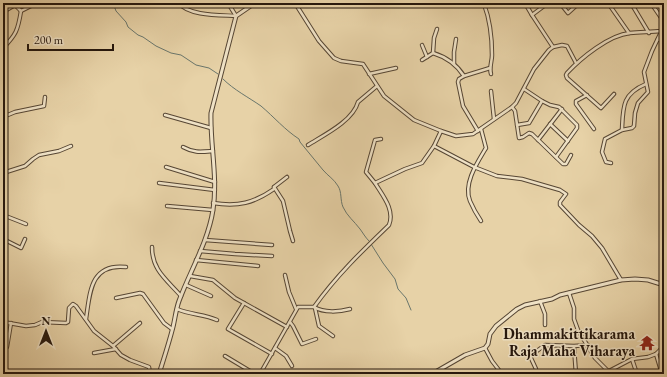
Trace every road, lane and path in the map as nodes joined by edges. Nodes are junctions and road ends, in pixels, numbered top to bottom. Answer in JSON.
{"nodes":[{"id":1,"x":37,"y":3,"type":"edge"},
{"id":2,"x":179,"y":3,"type":"edge"},
{"id":3,"x":228,"y":3,"type":"edge"},
{"id":4,"x":245,"y":3,"type":"edge"},
{"id":5,"x":255,"y":3,"type":"edge"},
{"id":6,"x":295,"y":3,"type":"edge"},
{"id":7,"x":498,"y":3,"type":"edge"},
{"id":8,"x":525,"y":3,"type":"edge"},
{"id":9,"x":560,"y":3,"type":"edge"},
{"id":10,"x":579,"y":3,"type":"edge"},
{"id":11,"x":608,"y":3,"type":"edge"},
{"id":12,"x":631,"y":3,"type":"edge"},
{"id":13,"x":651,"y":3,"type":"edge"},
{"id":14,"x":15,"y":4,"type":"edge"},
{"id":15,"x":484,"y":4,"type":"edge"},
{"id":16,"x":547,"y":4,"type":"edge"},
{"id":17,"x":248,"y":8,"type":"junction"},
{"id":18,"x":20,"y":11,"type":"junction"},
{"id":19,"x":3,"y":12,"type":"edge"},
{"id":20,"x":532,"y":15,"type":"junction"},
{"id":21,"x":236,"y":16,"type":"junction"},
{"id":22,"x":664,"y":22,"type":"edge"},
{"id":23,"x":437,"y":29,"type":"dead end"},
{"id":24,"x":663,"y":30,"type":"edge"},
{"id":25,"x":629,"y":33,"type":"junction"},
{"id":26,"x":649,"y":33,"type":"junction"},
{"id":27,"x":456,"y":39,"type":"dead end"},
{"id":28,"x":658,"y":39,"type":"junction"},
{"id":29,"x":664,"y":43,"type":"edge"},
{"id":30,"x":422,"y":45,"type":"dead end"},
{"id":31,"x":553,"y":47,"type":"junction"},
{"id":32,"x":3,"y":48,"type":"edge"},
{"id":33,"x":433,"y":53,"type":"junction"},
{"id":34,"x":427,"y":57,"type":"junction"},
{"id":35,"x":422,"y":60,"type":"dead end"},
{"id":36,"x":576,"y":63,"type":"junction"},
{"id":37,"x":454,"y":64,"type":"junction"},
{"id":38,"x":396,"y":68,"type":"dead end"},
{"id":39,"x":490,"y":68,"type":"junction"},
{"id":40,"x":369,"y":74,"type":"junction"},
{"id":41,"x":491,"y":74,"type":"dead end"},
{"id":42,"x":464,"y":76,"type":"junction"},
{"id":43,"x":647,"y":84,"type":"junction"},
{"id":44,"x":377,"y":86,"type":"junction"},
{"id":45,"x":524,"y":89,"type":"junction"},
{"id":46,"x":491,"y":91,"type":"dead end"},
{"id":47,"x":614,"y":94,"type":"dead end"},
{"id":48,"x":587,"y":95,"type":"junction"},
{"id":49,"x":45,"y":97,"type":"dead end"},
{"id":50,"x":542,"y":101,"type":"junction"},
{"id":51,"x":512,"y":107,"type":"junction"},
{"id":52,"x":562,"y":109,"type":"junction"},
{"id":53,"x":164,"y":115,"type":"dead end"},
{"id":54,"x":3,"y":117,"type":"edge"},
{"id":55,"x":494,"y":119,"type":"junction"},
{"id":56,"x":550,"y":124,"type":"junction"},
{"id":57,"x":517,"y":125,"type":"junction"},
{"id":58,"x":211,"y":128,"type":"junction"},
{"id":59,"x":594,"y":129,"type":"dead end"},
{"id":60,"x":479,"y":130,"type":"junction"},
{"id":61,"x":622,"y":130,"type":"junction"},
{"id":62,"x":441,"y":131,"type":"junction"},
{"id":63,"x":3,"y":139,"type":"edge"},
{"id":64,"x":381,"y":139,"type":"dead end"},
{"id":65,"x":538,"y":140,"type":"junction"},
{"id":66,"x":568,"y":141,"type":"junction"},
{"id":67,"x":308,"y":145,"type":"dead end"},
{"id":68,"x":71,"y":146,"type":"dead end"},
{"id":69,"x":434,"y":146,"type":"junction"},
{"id":70,"x":182,"y":147,"type":"dead end"},
{"id":71,"x":214,"y":151,"type":"junction"},
{"id":72,"x":571,"y":155,"type":"dead end"},
{"id":73,"x":556,"y":157,"type":"junction"},
{"id":74,"x":611,"y":163,"type":"dead end"},
{"id":75,"x":166,"y":167,"type":"dead end"},
{"id":76,"x":474,"y":167,"type":"junction"},
{"id":77,"x":3,"y":173,"type":"edge"},
{"id":78,"x":287,"y":178,"type":"dead end"},
{"id":79,"x":215,"y":182,"type":"junction"},
{"id":80,"x":159,"y":183,"type":"dead end"},
{"id":81,"x":376,"y":184,"type":"junction"},
{"id":82,"x":274,"y":187,"type":"junction"},
{"id":83,"x":215,"y":190,"type":"junction"},
{"id":84,"x":213,"y":203,"type":"junction"},
{"id":85,"x":167,"y":206,"type":"dead end"},
{"id":86,"x":213,"y":210,"type":"junction"},
{"id":87,"x":3,"y":215,"type":"edge"},
{"id":88,"x":481,"y":221,"type":"dead end"},
{"id":89,"x":26,"y":224,"type":"dead end"},
{"id":90,"x":3,"y":239,"type":"edge"},
{"id":91,"x":25,"y":239,"type":"dead end"},
{"id":92,"x":205,"y":240,"type":"junction"},
{"id":93,"x":293,"y":241,"type":"dead end"},
{"id":94,"x":272,"y":245,"type":"dead end"},
{"id":95,"x":152,"y":247,"type":"dead end"},
{"id":96,"x":200,"y":251,"type":"junction"},
{"id":97,"x":272,"y":256,"type":"dead end"},
{"id":98,"x":196,"y":260,"type":"junction"},
{"id":99,"x":258,"y":266,"type":"dead end"},
{"id":100,"x":126,"y":267,"type":"dead end"},
{"id":101,"x":190,"y":276,"type":"junction"},
{"id":102,"x":285,"y":276,"type":"dead end"},
{"id":103,"x":621,"y":280,"type":"junction"},
{"id":104,"x":186,"y":285,"type":"junction"},
{"id":105,"x":664,"y":285,"type":"edge"},
{"id":106,"x":569,"y":293,"type":"junction"},
{"id":107,"x":181,"y":296,"type":"junction"},
{"id":108,"x":210,"y":296,"type":"dead end"},
{"id":109,"x":116,"y":298,"type":"dead end"},
{"id":110,"x":540,"y":301,"type":"junction"},
{"id":111,"x":244,"y":302,"type":"junction"},
{"id":112,"x":314,"y":307,"type":"junction"},
{"id":113,"x":178,"y":309,"type":"junction"},
{"id":114,"x":296,"y":309,"type":"junction"},
{"id":115,"x":350,"y":309,"type":"dead end"},
{"id":116,"x":86,"y":320,"type":"junction"},
{"id":117,"x":218,"y":320,"type":"dead end"},
{"id":118,"x":3,"y":322,"type":"edge"},
{"id":119,"x":290,"y":322,"type":"junction"},
{"id":120,"x":11,"y":323,"type":"junction"},
{"id":121,"x":140,"y":323,"type":"dead end"},
{"id":122,"x":544,"y":325,"type":"dead end"},
{"id":123,"x":288,"y":327,"type":"junction"},
{"id":124,"x":172,"y":329,"type":"junction"},
{"id":125,"x":333,"y":336,"type":"dead end"},
{"id":126,"x":316,"y":339,"type":"dead end"},
{"id":127,"x":588,"y":345,"type":"junction"},
{"id":128,"x":114,"y":346,"type":"junction"},
{"id":129,"x":574,"y":346,"type":"junction"},
{"id":130,"x":664,"y":346,"type":"edge"},
{"id":131,"x":7,"y":348,"type":"dead end"},
{"id":132,"x":275,"y":348,"type":"junction"},
{"id":133,"x":485,"y":348,"type":"junction"},
{"id":134,"x":116,"y":349,"type":"junction"},
{"id":135,"x":94,"y":353,"type":"dead end"},
{"id":136,"x":272,"y":354,"type":"junction"},
{"id":137,"x":656,"y":354,"type":"junction"},
{"id":138,"x":224,"y":356,"type":"dead end"},
{"id":139,"x":632,"y":359,"type":"junction"},
{"id":140,"x":292,"y":366,"type":"dead end"},
{"id":141,"x":536,"y":369,"type":"dead end"},
{"id":142,"x":609,"y":371,"type":"junction"},
{"id":143,"x":546,"y":372,"type":"dead end"},
{"id":144,"x":150,"y":374,"type":"edge"},
{"id":145,"x":159,"y":374,"type":"edge"},
{"id":146,"x":255,"y":374,"type":"edge"},
{"id":147,"x":260,"y":374,"type":"edge"},
{"id":148,"x":432,"y":374,"type":"edge"},
{"id":149,"x":502,"y":374,"type":"edge"},
{"id":150,"x":554,"y":374,"type":"edge"},
{"id":151,"x":576,"y":374,"type":"edge"},
{"id":152,"x":611,"y":374,"type":"edge"},
{"id":153,"x":637,"y":374,"type":"edge"},
{"id":154,"x":662,"y":374,"type":"edge"}],
"edges":[{"from":1,"to":18,"type":"street"},
{"from":2,"to":21,"type":"street"},
{"from":3,"to":21,"type":"street"},
{"from":4,"to":17,"type":"street"},
{"from":5,"to":17,"type":"street"},
{"from":6,"to":40,"type":"street"},
{"from":7,"to":15,"type":"street"},
{"from":8,"to":20,"type":"street"},
{"from":9,"to":10,"type":"street"},
{"from":11,"to":25,"type":"street"},
{"from":12,"to":26,"type":"street"},
{"from":13,"to":22,"type":"street"},
{"from":14,"to":18,"type":"street"},
{"from":14,"to":19,"type":"street"},
{"from":15,"to":39,"type":"street"},
{"from":16,"to":20,"type":"street"},
{"from":17,"to":21,"type":"street"},
{"from":18,"to":32,"type":"street"},
{"from":20,"to":31,"type":"street"},
{"from":21,"to":58,"type":"street"},
{"from":23,"to":33,"type":"street"},
{"from":24,"to":26,"type":"street"},
{"from":24,"to":28,"type":"street"},
{"from":25,"to":26,"type":"street"},
{"from":25,"to":36,"type":"street"},
{"from":27,"to":37,"type":"street"},
{"from":28,"to":29,"type":"street"},
{"from":28,"to":43,"type":"street"},
{"from":30,"to":34,"type":"street"},
{"from":31,"to":36,"type":"street"},
{"from":31,"to":45,"type":"street"},
{"from":33,"to":34,"type":"street"},
{"from":33,"to":37,"type":"street"},
{"from":34,"to":35,"type":"street"},
{"from":36,"to":48,"type":"street"},
{"from":37,"to":42,"type":"street"},
{"from":38,"to":40,"type":"street"},
{"from":39,"to":41,"type":"street"},
{"from":39,"to":42,"type":"street"},
{"from":40,"to":44,"type":"street"},
{"from":42,"to":60,"type":"street"},
{"from":43,"to":61,"type":"street"},
{"from":43,"to":61,"type":"street"},
{"from":44,"to":62,"type":"street"},
{"from":44,"to":67,"type":"street"},
{"from":45,"to":50,"type":"street"},
{"from":45,"to":51,"type":"street"},
{"from":46,"to":55,"type":"street"},
{"from":47,"to":48,"type":"street"},
{"from":48,"to":59,"type":"street"},
{"from":49,"to":54,"type":"street"},
{"from":50,"to":52,"type":"street"},
{"from":50,"to":57,"type":"street"},
{"from":51,"to":55,"type":"street"},
{"from":51,"to":57,"type":"street"},
{"from":52,"to":56,"type":"street"},
{"from":52,"to":66,"type":"street"},
{"from":53,"to":58,"type":"street"},
{"from":55,"to":60,"type":"street"},
{"from":56,"to":65,"type":"street"},
{"from":56,"to":66,"type":"street"},
{"from":57,"to":65,"type":"street"},
{"from":58,"to":71,"type":"street"},
{"from":60,"to":62,"type":"street"},
{"from":60,"to":76,"type":"street"},
{"from":61,"to":74,"type":"street"},
{"from":62,"to":69,"type":"street"},
{"from":63,"to":77,"type":"street"},
{"from":64,"to":81,"type":"street"},
{"from":65,"to":73,"type":"street"},
{"from":66,"to":73,"type":"street"},
{"from":68,"to":77,"type":"street"},
{"from":69,"to":76,"type":"street"},
{"from":69,"to":81,"type":"street"},
{"from":70,"to":71,"type":"street"},
{"from":71,"to":79,"type":"street"},
{"from":72,"to":73,"type":"street"},
{"from":75,"to":79,"type":"street"},
{"from":76,"to":88,"type":"street"},
{"from":76,"to":103,"type":"street"},
{"from":78,"to":82,"type":"street"},
{"from":79,"to":83,"type":"street"},
{"from":80,"to":83,"type":"street"},
{"from":81,"to":112,"type":"street"},
{"from":82,"to":84,"type":"street"},
{"from":82,"to":93,"type":"street"},
{"from":83,"to":84,"type":"street"},
{"from":84,"to":86,"type":"street"},
{"from":85,"to":86,"type":"street"},
{"from":86,"to":92,"type":"street"},
{"from":87,"to":89,"type":"street"},
{"from":90,"to":91,"type":"street"},
{"from":92,"to":94,"type":"street"},
{"from":92,"to":96,"type":"street"},
{"from":95,"to":107,"type":"street"},
{"from":96,"to":97,"type":"street"},
{"from":96,"to":98,"type":"street"},
{"from":98,"to":99,"type":"street"},
{"from":98,"to":101,"type":"street"},
{"from":100,"to":116,"type":"street"},
{"from":101,"to":104,"type":"street"},
{"from":101,"to":111,"type":"street"},
{"from":102,"to":114,"type":"street"},
{"from":103,"to":105,"type":"street"},
{"from":103,"to":106,"type":"street"},
{"from":104,"to":107,"type":"street"},
{"from":104,"to":108,"type":"street"},
{"from":106,"to":110,"type":"street"},
{"from":106,"to":127,"type":"street"},
{"from":107,"to":113,"type":"street"},
{"from":109,"to":124,"type":"street"},
{"from":110,"to":122,"type":"street"},
{"from":110,"to":133,"type":"street"},
{"from":111,"to":123,"type":"street"},
{"from":111,"to":136,"type":"street"},
{"from":112,"to":114,"type":"street"},
{"from":112,"to":115,"type":"street"},
{"from":112,"to":125,"type":"street"},
{"from":113,"to":117,"type":"street"},
{"from":113,"to":124,"type":"street"},
{"from":114,"to":119,"type":"street"},
{"from":116,"to":120,"type":"street"},
{"from":116,"to":128,"type":"street"},
{"from":118,"to":120,"type":"street"},
{"from":119,"to":123,"type":"street"},
{"from":119,"to":126,"type":"street"},
{"from":120,"to":131,"type":"street"},
{"from":121,"to":128,"type":"street"},
{"from":123,"to":132,"type":"street"},
{"from":124,"to":145,"type":"street"},
{"from":127,"to":129,"type":"street"},
{"from":127,"to":142,"type":"street"},
{"from":128,"to":134,"type":"street"},
{"from":129,"to":141,"type":"street"},
{"from":129,"to":151,"type":"street"},
{"from":130,"to":137,"type":"street"},
{"from":132,"to":136,"type":"street"},
{"from":132,"to":140,"type":"street"},
{"from":133,"to":148,"type":"street"},
{"from":133,"to":149,"type":"street"},
{"from":134,"to":135,"type":"street"},
{"from":134,"to":144,"type":"street"},
{"from":136,"to":147,"type":"street"},
{"from":137,"to":139,"type":"street"},
{"from":137,"to":154,"type":"street"},
{"from":138,"to":146,"type":"street"},
{"from":139,"to":142,"type":"street"},
{"from":139,"to":153,"type":"street"},
{"from":142,"to":152,"type":"street"},
{"from":143,"to":150,"type":"street"}]}
